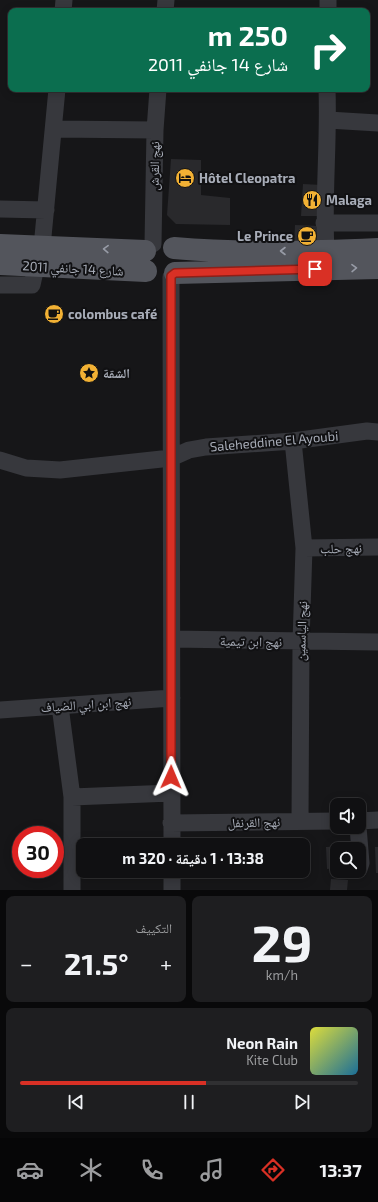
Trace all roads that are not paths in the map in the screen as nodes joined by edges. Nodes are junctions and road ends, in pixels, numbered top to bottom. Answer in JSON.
{"nodes":[{"id":1,"x":57,"y":92,"type":"edge"},
{"id":2,"x":158,"y":92,"type":"edge"},
{"id":3,"x":327,"y":92,"type":"edge"},
{"id":4,"x":328,"y":120,"type":"junction"},
{"id":5,"x":378,"y":122,"type":"edge"},
{"id":6,"x":54,"y":129,"type":"junction"},
{"id":7,"x":154,"y":130,"type":"junction"},
{"id":8,"x":0,"y":209,"type":"edge"},
{"id":9,"x":46,"y":210,"type":"junction"},
{"id":10,"x":324,"y":223,"type":"junction"},
{"id":11,"x":378,"y":223,"type":"edge"},
{"id":12,"x":0,"y":245,"type":"edge"},
{"id":13,"x":378,"y":249,"type":"edge"},
{"id":14,"x":326,"y":252,"type":"junction"},
{"id":15,"x":155,"y":253,"type":"junction"},
{"id":16,"x":39,"y":257,"type":"junction"},
{"id":17,"x":0,"y":264,"type":"edge"},
{"id":18,"x":378,"y":268,"type":"edge"},
{"id":19,"x":173,"y":275,"type":"junction"},
{"id":20,"x":0,"y":285,"type":"edge"},
{"id":21,"x":378,"y":432,"type":"edge"},
{"id":22,"x":293,"y":441,"type":"junction"},
{"id":23,"x":172,"y":458,"type":"junction"},
{"id":24,"x":0,"y":460,"type":"edge"},
{"id":25,"x":378,"y":547,"type":"edge"},
{"id":26,"x":304,"y":548,"type":"junction"},
{"id":27,"x":172,"y":639,"type":"junction"},
{"id":28,"x":301,"y":642,"type":"junction"},
{"id":29,"x":378,"y":642,"type":"edge"},
{"id":30,"x":172,"y":698,"type":"junction"},
{"id":31,"x":60,"y":706,"type":"junction"},
{"id":32,"x":0,"y":710,"type":"edge"},
{"id":33,"x":171,"y":793,"type":"junction"},
{"id":34,"x":72,"y":797,"type":"junction"},
{"id":35,"x":366,"y":820,"type":"edge"},
{"id":36,"x":378,"y":820,"type":"edge"},
{"id":37,"x":300,"y":821,"type":"junction"},
{"id":38,"x":330,"y":821,"type":"edge"},
{"id":39,"x":172,"y":823,"type":"junction"},
{"id":40,"x":172,"y":838,"type":"edge"},
{"id":41,"x":172,"y":878,"type":"edge"},
{"id":42,"x":72,"y":890,"type":"edge"},
{"id":43,"x":172,"y":890,"type":"edge"}],
"edges":[{"from":1,"to":6,"type":"street"},
{"from":2,"to":7,"type":"street","name":"نهج القرش"},
{"from":3,"to":4,"type":"street"},
{"from":4,"to":5,"type":"street"},
{"from":4,"to":10,"type":"street"},
{"from":6,"to":7,"type":"street"},
{"from":6,"to":9,"type":"street"},
{"from":7,"to":15,"type":"street","name":"نهج القرش"},
{"from":8,"to":9,"type":"street"},
{"from":9,"to":16,"type":"street"},
{"from":10,"to":11,"type":"street"},
{"from":10,"to":14,"type":"street"},
{"from":12,"to":16,"type":"main road","name":"شارع 14 جانفي 2011"},
{"from":13,"to":14,"type":"main road","name":"شارع 14 جانفي 2011"},
{"from":14,"to":15,"type":"main road","name":"شارع 14 جانفي 2011","one_way":true},
{"from":15,"to":16,"type":"main road","name":"شارع 14 جانفي 2011"},
{"from":15,"to":19,"type":"main road"},
{"from":15,"to":19,"type":"main road"},
{"from":16,"to":17,"type":"main road","name":"شارع 14 جانفي 2011"},
{"from":16,"to":20,"type":"street"},
{"from":19,"to":18,"type":"main road","one_way":true},
{"from":19,"to":23,"type":"street"},
{"from":21,"to":22,"type":"street","name":"Saleheddine El Ayoubi"},
{"from":22,"to":23,"type":"street","name":"Saleheddine El Ayoubi"},
{"from":22,"to":26,"type":"street","name":"نهج الياسمين"},
{"from":23,"to":24,"type":"street","name":"Saleheddine El Ayoubi"},
{"from":23,"to":27,"type":"street"},
{"from":25,"to":26,"type":"street","name":"نهج حلب"},
{"from":26,"to":28,"type":"street","name":"نهج الياسمين"},
{"from":27,"to":28,"type":"street","name":"نهج ابن تيمية"},
{"from":27,"to":30,"type":"street"},
{"from":28,"to":29,"type":"street","name":"نهج ابن تيمية"},
{"from":28,"to":37,"type":"street","name":"نهج الياسمين"},
{"from":30,"to":31,"type":"street","name":"نهج ابن ابي الضياف"},
{"from":30,"to":33,"type":"street"},
{"from":31,"to":32,"type":"street","name":"نهج ابن ابي الضياف"},
{"from":31,"to":34,"type":"street"},
{"from":33,"to":34,"type":"street"},
{"from":33,"to":39,"type":"street"},
{"from":34,"to":42,"type":"street"},
{"from":35,"to":36,"type":"street"},
{"from":37,"to":38,"type":"street","name":"نهج القرنفل"},
{"from":37,"to":39,"type":"street","name":"نهج القرنفل"},
{"from":39,"to":40,"type":"street"},
{"from":41,"to":43,"type":"street"}]}
